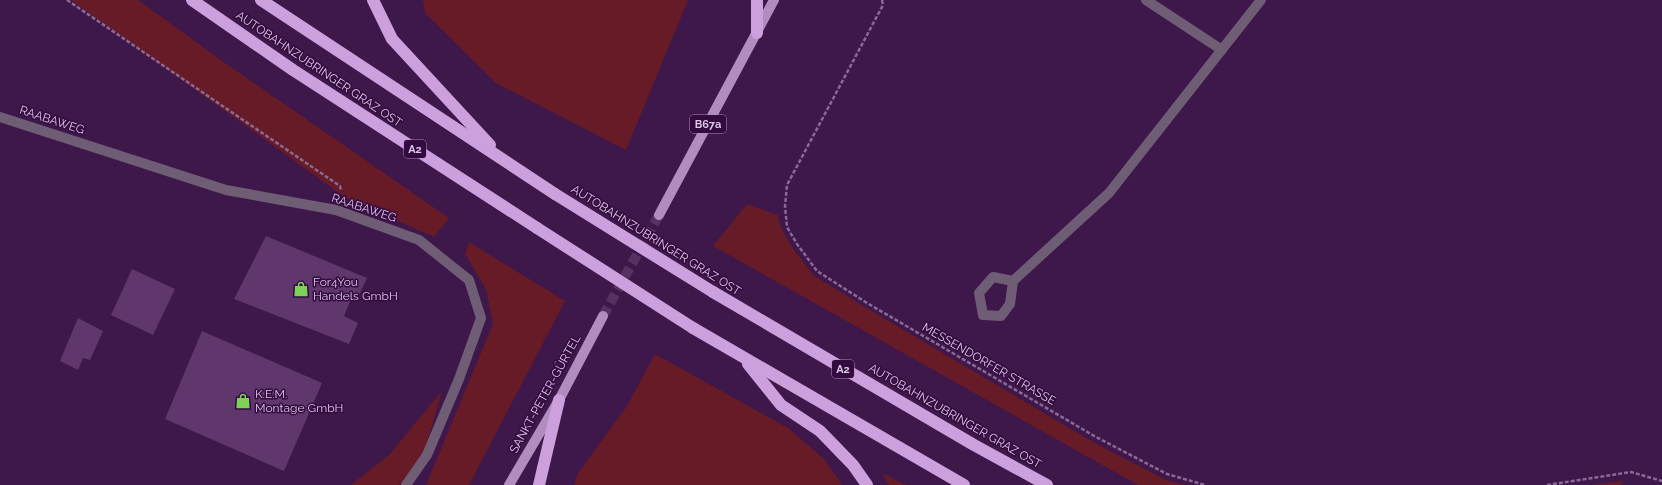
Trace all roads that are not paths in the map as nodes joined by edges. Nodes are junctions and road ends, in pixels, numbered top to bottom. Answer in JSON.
{"nodes":[{"id":1,"x":192,"y":0,"type":"edge"},
{"id":2,"x":261,"y":0,"type":"edge"},
{"id":3,"x":374,"y":0,"type":"edge"},
{"id":4,"x":757,"y":0,"type":"edge"},
{"id":5,"x":774,"y":0,"type":"edge"},
{"id":6,"x":1146,"y":0,"type":"edge"},
{"id":7,"x":1262,"y":0,"type":"edge"},
{"id":8,"x":757,"y":33,"type":"junction"},
{"id":9,"x":1222,"y":50,"type":"junction"},
{"id":10,"x":0,"y":116,"type":"edge"},
{"id":11,"x":501,"y":157,"type":"junction"},
{"id":12,"x":659,"y":215,"type":"tunnel mouth"},
{"id":13,"x":1013,"y":281,"type":"dead end"},
{"id":14,"x":603,"y":316,"type":"tunnel mouth"},
{"id":15,"x":743,"y":358,"type":"junction"},
{"id":16,"x":559,"y":400,"type":"junction"},
{"id":17,"x":406,"y":485,"type":"edge"},
{"id":18,"x":509,"y":485,"type":"edge"},
{"id":19,"x":539,"y":485,"type":"edge"},
{"id":20,"x":867,"y":485,"type":"edge"},
{"id":21,"x":964,"y":485,"type":"edge"},
{"id":22,"x":1047,"y":485,"type":"edge"}],
"edges":[{"from":1,"to":15,"type":"highway","name":"AUTOBAHNZUBRINGER GRAZ OST","number":"A2","bridge":true},
{"from":2,"to":11,"type":"highway","name":"AUTOBAHNZUBRINGER GRAZ OST","number":"A2"},
{"from":3,"to":11,"type":"highway"},
{"from":4,"to":8,"type":"highway"},
{"from":5,"to":8,"type":"main road","number":"B67a"},
{"from":6,"to":9,"type":"street"},
{"from":7,"to":9,"type":"street"},
{"from":8,"to":12,"type":"main road","number":"B67a"},
{"from":9,"to":13,"type":"street"},
{"from":10,"to":17,"type":"street","name":"RAABAWEG"},
{"from":11,"to":22,"type":"highway","name":"AUTOBAHNZUBRINGER GRAZ OST","number":"A2","bridge":true},
{"from":14,"to":16,"type":"main road","name":"SANKT-PETER-GÜRTEL"},
{"from":15,"to":20,"type":"highway"},
{"from":15,"to":21,"type":"highway","name":"AUTOBAHNZUBRINGER GRAZ OST","number":"A2"},
{"from":16,"to":18,"type":"main road","name":"SANKT-PETER-GÜRTEL"},
{"from":16,"to":19,"type":"highway"}]}
